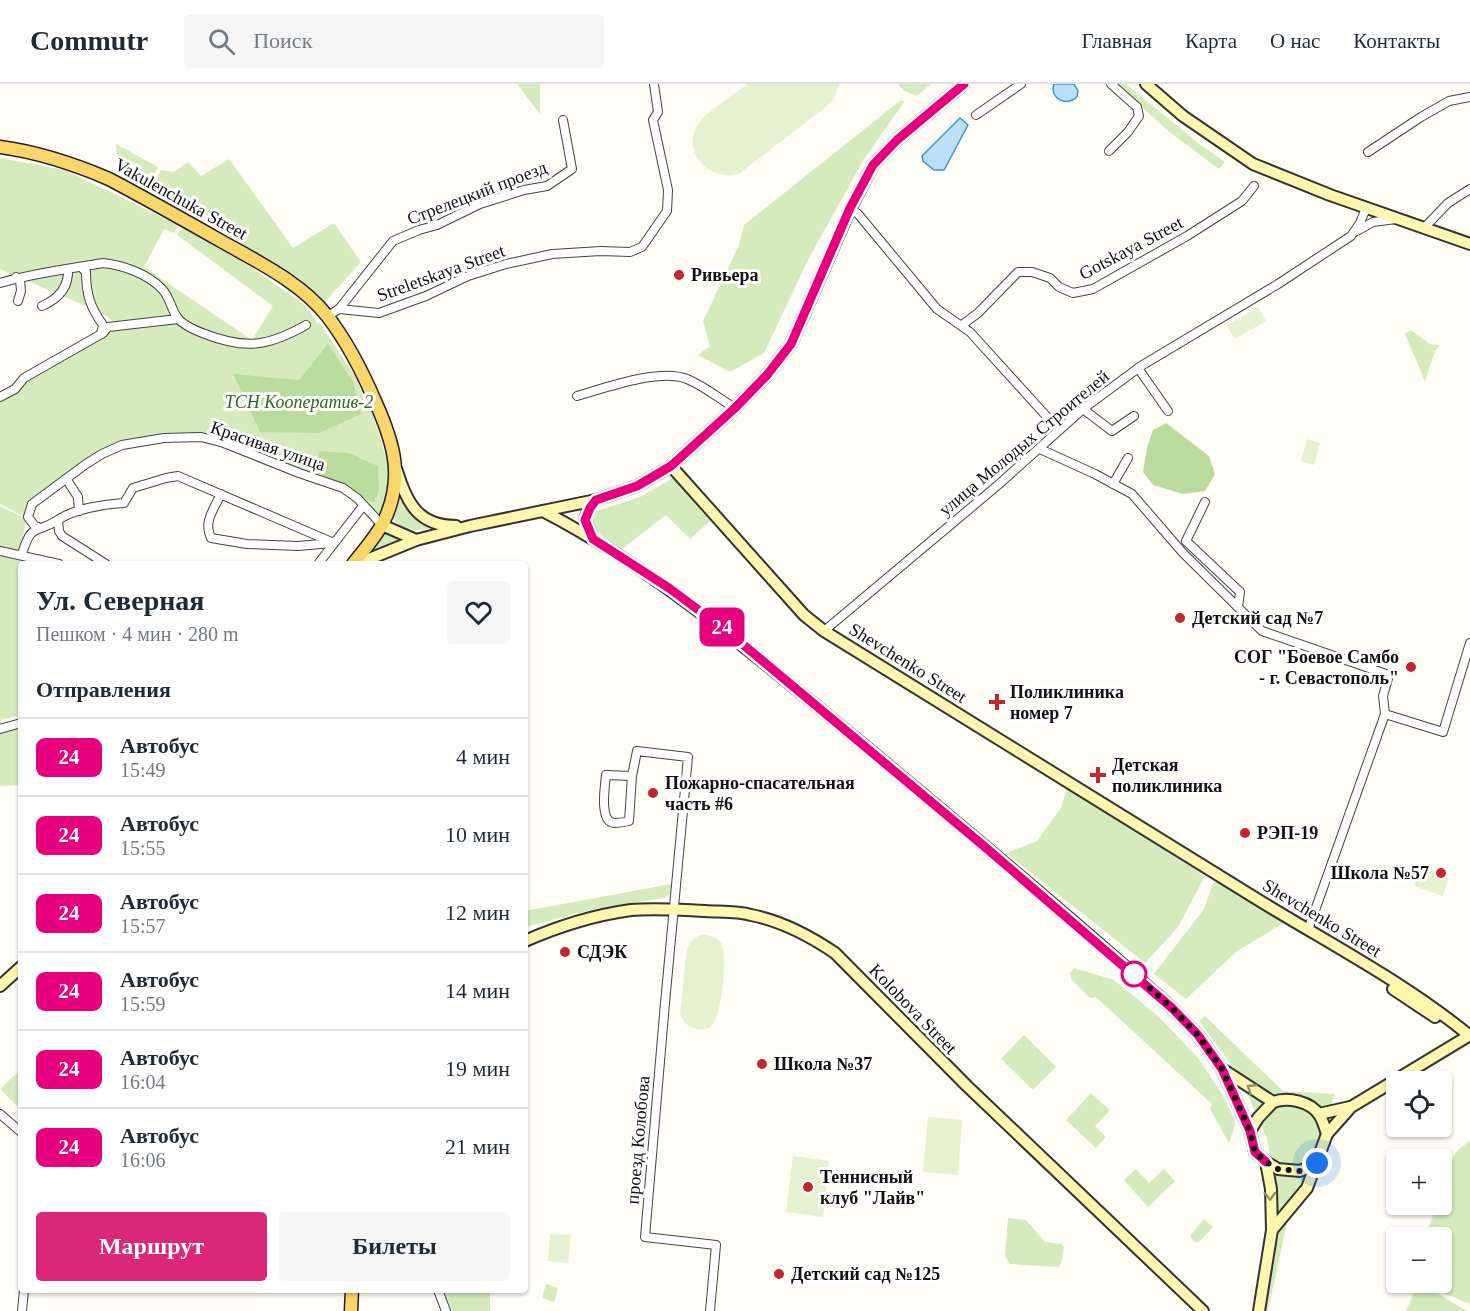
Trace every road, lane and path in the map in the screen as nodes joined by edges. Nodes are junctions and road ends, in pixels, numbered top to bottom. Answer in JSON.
{"nodes":[{"id":1,"x":654,"y":84,"type":"edge"},
{"id":2,"x":964,"y":84,"type":"edge"},
{"id":3,"x":1021,"y":84,"type":"edge"},
{"id":4,"x":1111,"y":84,"type":"edge"},
{"id":5,"x":1146,"y":84,"type":"edge"},
{"id":6,"x":1470,"y":97,"type":"edge"},
{"id":7,"x":976,"y":115,"type":"dead end"},
{"id":8,"x":563,"y":120,"type":"dead end"},
{"id":9,"x":0,"y":147,"type":"edge"},
{"id":10,"x":1109,"y":151,"type":"dead end"},
{"id":11,"x":1368,"y":152,"type":"dead end"},
{"id":12,"x":1254,"y":186,"type":"dead end"},
{"id":13,"x":1470,"y":189,"type":"edge"},
{"id":14,"x":850,"y":208,"type":"junction"},
{"id":15,"x":1366,"y":208,"type":"junction"},
{"id":16,"x":1396,"y":219,"type":"junction"},
{"id":17,"x":1424,"y":228,"type":"junction"},
{"id":18,"x":1351,"y":236,"type":"junction"},
{"id":19,"x":1470,"y":244,"type":"edge"},
{"id":20,"x":81,"y":267,"type":"junction"},
{"id":21,"x":68,"y":269,"type":"junction"},
{"id":22,"x":14,"y":278,"type":"junction"},
{"id":23,"x":0,"y":284,"type":"edge"},
{"id":24,"x":18,"y":301,"type":"dead end"},
{"id":25,"x":42,"y":306,"type":"dead end"},
{"id":26,"x":339,"y":309,"type":"junction"},
{"id":27,"x":178,"y":319,"type":"junction"},
{"id":28,"x":330,"y":323,"type":"junction"},
{"id":29,"x":306,"y":325,"type":"dead end"},
{"id":30,"x":962,"y":325,"type":"junction"},
{"id":31,"x":100,"y":335,"type":"junction"},
{"id":32,"x":1138,"y":368,"type":"junction"},
{"id":33,"x":577,"y":396,"type":"dead end"},
{"id":34,"x":0,"y":397,"type":"edge"},
{"id":35,"x":735,"y":408,"type":"junction"},
{"id":36,"x":1083,"y":409,"type":"junction"},
{"id":37,"x":1168,"y":411,"type":"dead end"},
{"id":38,"x":1134,"y":416,"type":"dead end"},
{"id":39,"x":1059,"y":430,"type":"junction"},
{"id":40,"x":1040,"y":449,"type":"junction"},
{"id":41,"x":1128,"y":458,"type":"dead end"},
{"id":42,"x":671,"y":466,"type":"junction"},
{"id":43,"x":396,"y":468,"type":"junction"},
{"id":44,"x":67,"y":480,"type":"junction"},
{"id":45,"x":1113,"y":484,"type":"junction"},
{"id":46,"x":221,"y":494,"type":"junction"},
{"id":47,"x":596,"y":500,"type":"junction"},
{"id":48,"x":1205,"y":502,"type":"dead end"},
{"id":49,"x":363,"y":506,"type":"junction"},
{"id":50,"x":566,"y":507,"type":"junction"},
{"id":51,"x":79,"y":511,"type":"junction"},
{"id":52,"x":543,"y":511,"type":"junction"},
{"id":53,"x":58,"y":520,"type":"junction"},
{"id":54,"x":382,"y":525,"type":"junction"},
{"id":55,"x":470,"y":526,"type":"junction"},
{"id":56,"x":38,"y":527,"type":"junction"},
{"id":57,"x":593,"y":539,"type":"junction"},
{"id":58,"x":416,"y":540,"type":"junction"},
{"id":59,"x":334,"y":543,"type":"junction"},
{"id":60,"x":0,"y":551,"type":"edge"},
{"id":61,"x":22,"y":554,"type":"junction"},
{"id":62,"x":48,"y":561,"type":"edge"},
{"id":63,"x":101,"y":561,"type":"edge"},
{"id":64,"x":320,"y":561,"type":"edge"},
{"id":65,"x":357,"y":561,"type":"edge"},
{"id":66,"x":363,"y":561,"type":"edge"},
{"id":67,"x":1238,"y":607,"type":"junction"},
{"id":68,"x":824,"y":631,"type":"junction"},
{"id":69,"x":1470,"y":643,"type":"edge"},
{"id":70,"x":1385,"y":714,"type":"junction"},
{"id":71,"x":18,"y":724,"type":"edge"},
{"id":72,"x":0,"y":729,"type":"edge"},
{"id":73,"x":632,"y":776,"type":"junction"},
{"id":74,"x":675,"y":909,"type":"junction"},
{"id":75,"x":1308,"y":930,"type":"junction"},
{"id":76,"x":528,"y":940,"type":"edge"},
{"id":77,"x":18,"y":970,"type":"edge"},
{"id":78,"x":0,"y":986,"type":"edge"},
{"id":79,"x":1470,"y":1036,"type":"edge"},
{"id":80,"x":1222,"y":1069,"type":"junction"},
{"id":81,"x":1273,"y":1102,"type":"junction"},
{"id":82,"x":1351,"y":1107,"type":"junction"},
{"id":83,"x":0,"y":1114,"type":"edge"},
{"id":84,"x":1319,"y":1114,"type":"junction"},
{"id":85,"x":18,"y":1129,"type":"edge"},
{"id":86,"x":1250,"y":1131,"type":"junction"},
{"id":87,"x":1327,"y":1134,"type":"junction"},
{"id":88,"x":1266,"y":1162,"type":"junction"},
{"id":89,"x":1317,"y":1163,"type":"junction"},
{"id":90,"x":1272,"y":1230,"type":"junction"},
{"id":91,"x":24,"y":1293,"type":"edge"},
{"id":92,"x":352,"y":1293,"type":"edge"},
{"id":93,"x":439,"y":1293,"type":"edge"},
{"id":94,"x":22,"y":1311,"type":"edge"},
{"id":95,"x":351,"y":1311,"type":"edge"},
{"id":96,"x":446,"y":1311,"type":"edge"},
{"id":97,"x":710,"y":1311,"type":"edge"},
{"id":98,"x":1203,"y":1311,"type":"edge"},
{"id":99,"x":1259,"y":1311,"type":"edge"}],
"edges":[{"from":1,"to":26,"type":"street","name":"Streletskaya Street"},
{"from":2,"to":14,"type":"main road"},
{"from":3,"to":7,"type":"street"},
{"from":4,"to":10,"type":"street"},
{"from":5,"to":15,"type":"main road"},
{"from":6,"to":11,"type":"street"},
{"from":8,"to":26,"type":"street","name":"Стрелецкий проезд"},
{"from":9,"to":28,"type":"main road","name":"Vakulenchuka Street"},
{"from":12,"to":30,"type":"street","name":"Gotskaya Street"},
{"from":13,"to":17,"type":"street"},
{"from":14,"to":30,"type":"street"},
{"from":14,"to":35,"type":"main road"},
{"from":15,"to":16,"type":"main road"},
{"from":15,"to":18,"type":"street","name":"улица Молодых Строителей"},
{"from":16,"to":17,"type":"main road"},
{"from":16,"to":18,"type":"street"},
{"from":17,"to":19,"type":"main road"},
{"from":18,"to":32,"type":"street","name":"улица Молодых Строителей"},
{"from":20,"to":21,"type":"street"},
{"from":20,"to":27,"type":"street"},
{"from":20,"to":31,"type":"street"},
{"from":21,"to":22,"type":"street"},
{"from":21,"to":25,"type":"street"},
{"from":22,"to":23,"type":"street"},
{"from":22,"to":24,"type":"street"},
{"from":26,"to":28,"type":"street"},
{"from":27,"to":29,"type":"street"},
{"from":27,"to":31,"type":"street"},
{"from":28,"to":43,"type":"main road"},
{"from":28,"to":54,"type":"main road"},
{"from":30,"to":39,"type":"street"},
{"from":31,"to":34,"type":"street"},
{"from":32,"to":36,"type":"street","name":"улица Молодых Строителей"},
{"from":32,"to":37,"type":"street"},
{"from":33,"to":35,"type":"street"},
{"from":35,"to":42,"type":"main road"},
{"from":36,"to":38,"type":"street"},
{"from":36,"to":39,"type":"street","name":"улица Молодых Строителей"},
{"from":39,"to":40,"type":"street","name":"улица Молодых Строителей"},
{"from":40,"to":45,"type":"street"},
{"from":40,"to":68,"type":"street","name":"улица Молодых Строителей"},
{"from":41,"to":45,"type":"street"},
{"from":42,"to":47,"type":"main road"},
{"from":42,"to":68,"type":"main road","name":"Shevchenko Street"},
{"from":43,"to":54,"type":"main road"},
{"from":43,"to":55,"type":"main road"},
{"from":44,"to":49,"type":"street","name":"Красивая улица"},
{"from":44,"to":51,"type":"street"},
{"from":44,"to":56,"type":"street","name":"Красивая улица"},
{"from":45,"to":67,"type":"street"},
{"from":46,"to":51,"type":"street"},
{"from":46,"to":59,"type":"street"},
{"from":46,"to":59,"type":"street"},
{"from":47,"to":50,"type":"main road"},
{"from":47,"to":57,"type":"main road"},
{"from":48,"to":67,"type":"street"},
{"from":49,"to":54,"type":"street","name":"Красивая улица"},
{"from":49,"to":59,"type":"street"},
{"from":50,"to":52,"type":"main road"},
{"from":50,"to":57,"type":"main road"},
{"from":51,"to":53,"type":"street"},
{"from":52,"to":55,"type":"main road"},
{"from":52,"to":57,"type":"main road"},
{"from":53,"to":56,"type":"street"},
{"from":53,"to":63,"type":"street"},
{"from":54,"to":58,"type":"main road"},
{"from":54,"to":65,"type":"main road"},
{"from":55,"to":58,"type":"main road"},
{"from":56,"to":61,"type":"street"},
{"from":57,"to":80,"type":"main road"},
{"from":58,"to":66,"type":"main road"},
{"from":59,"to":64,"type":"street"},
{"from":60,"to":61,"type":"street"},
{"from":61,"to":62,"type":"street"},
{"from":67,"to":70,"type":"street"},
{"from":68,"to":75,"type":"main road","name":"Shevchenko Street"},
{"from":69,"to":70,"type":"street"},
{"from":70,"to":75,"type":"street"},
{"from":71,"to":72,"type":"street"},
{"from":73,"to":73,"type":"street"},
{"from":73,"to":74,"type":"street"},
{"from":74,"to":76,"type":"main road","name":"Kolobova Street"},
{"from":74,"to":97,"type":"street","name":"проезд Колобова"},
{"from":74,"to":98,"type":"main road","name":"Kolobova Street"},
{"from":75,"to":79,"type":"main road","name":"Shevchenko Street"},
{"from":77,"to":78,"type":"main road"},
{"from":79,"to":82,"type":"main road"},
{"from":81,"to":80,"type":"main road","one_way":true},
{"from":80,"to":86,"type":"main road"},
{"from":81,"to":84,"type":"main road"},
{"from":81,"to":86,"type":"main road"},
{"from":82,"to":84,"type":"main road"},
{"from":82,"to":87,"type":"main road"},
{"from":83,"to":85,"type":"street"},
{"from":84,"to":87,"type":"main road"},
{"from":86,"to":88,"type":"main road"},
{"from":87,"to":89,"type":"main road"},
{"from":88,"to":89,"type":"main road"},
{"from":88,"to":90,"type":"main road","one_way":true},
{"from":89,"to":90,"type":"main road"},
{"from":90,"to":99,"type":"main road"},
{"from":91,"to":94,"type":"street"},
{"from":92,"to":95,"type":"main road"},
{"from":93,"to":96,"type":"street"}]}
